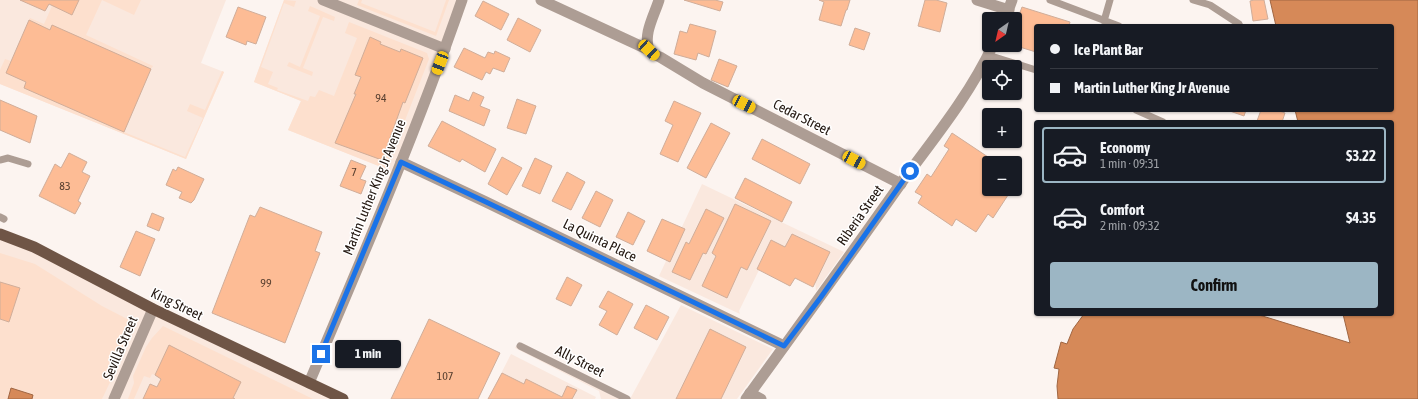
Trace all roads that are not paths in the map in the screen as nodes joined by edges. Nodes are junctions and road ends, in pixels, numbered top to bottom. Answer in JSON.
{"nodes":[{"id":1,"x":323,"y":0,"type":"edge"},
{"id":2,"x":462,"y":0,"type":"edge"},
{"id":3,"x":541,"y":0,"type":"edge"},
{"id":4,"x":659,"y":0,"type":"edge"},
{"id":5,"x":977,"y":0,"type":"edge"},
{"id":6,"x":1050,"y":0,"type":"edge"},
{"id":7,"x":1110,"y":0,"type":"edge"},
{"id":8,"x":1193,"y":0,"type":"edge"},
{"id":9,"x":1008,"y":10,"type":"edge"},
{"id":10,"x":1104,"y":21,"type":"junction"},
{"id":11,"x":1113,"y":24,"type":"edge"},
{"id":12,"x":1239,"y":24,"type":"edge"},
{"id":13,"x":445,"y":49,"type":"junction"},
{"id":14,"x":649,"y":50,"type":"junction"},
{"id":15,"x":989,"y":52,"type":"edge"},
{"id":16,"x":995,"y":52,"type":"edge"},
{"id":17,"x":1034,"y":69,"type":"edge"},
{"id":18,"x":1140,"y":112,"type":"edge"},
{"id":19,"x":1158,"y":120,"type":"edge"},
{"id":20,"x":0,"y":160,"type":"edge"},
{"id":21,"x":401,"y":162,"type":"junction"},
{"id":22,"x":28,"y":164,"type":"dead end"},
{"id":23,"x":901,"y":184,"type":"junction"},
{"id":24,"x":0,"y":234,"type":"edge"},
{"id":25,"x":153,"y":309,"type":"junction"},
{"id":26,"x":520,"y":346,"type":"dead end"},
{"id":27,"x":784,"y":346,"type":"junction"},
{"id":28,"x":309,"y":383,"type":"junction"},
{"id":29,"x":748,"y":396,"type":"edge"},
{"id":30,"x":114,"y":399,"type":"edge"},
{"id":31,"x":343,"y":399,"type":"edge"},
{"id":32,"x":627,"y":399,"type":"edge"},
{"id":33,"x":762,"y":399,"type":"edge"}],
"edges":[{"from":1,"to":13,"type":"street"},
{"from":2,"to":13,"type":"street","name":"Martin Luther King Jr Avenue"},
{"from":3,"to":14,"type":"street","name":"Cedar Street"},
{"from":4,"to":14,"type":"street"},
{"from":5,"to":9,"type":"street"},
{"from":6,"to":10,"type":"lane"},
{"from":7,"to":10,"type":"lane"},
{"from":8,"to":12,"type":"lane"},
{"from":10,"to":11,"type":"lane"},
{"from":13,"to":21,"type":"street","name":"Martin Luther King Jr Avenue"},
{"from":14,"to":23,"type":"street","name":"Cedar Street"},
{"from":15,"to":23,"type":"street","name":"Riberia Street"},
{"from":16,"to":17,"type":"lane"},
{"from":18,"to":19,"type":"lane"},
{"from":20,"to":22,"type":"lane"},
{"from":21,"to":27,"type":"street","name":"La Quinta Place"},
{"from":21,"to":28,"type":"street","name":"Martin Luther King Jr Avenue"},
{"from":23,"to":27,"type":"street","name":"Riberia Street"},
{"from":24,"to":25,"type":"main road","name":"King Street"},
{"from":25,"to":28,"type":"main road","name":"King Street"},
{"from":25,"to":30,"type":"street","name":"Sevilla Street"},
{"from":26,"to":32,"type":"lane","name":"Ally Street"},
{"from":27,"to":29,"type":"street","name":"Riberia Street"},
{"from":28,"to":31,"type":"main road","name":"King Street"},
{"from":29,"to":33,"type":"street"}]}
